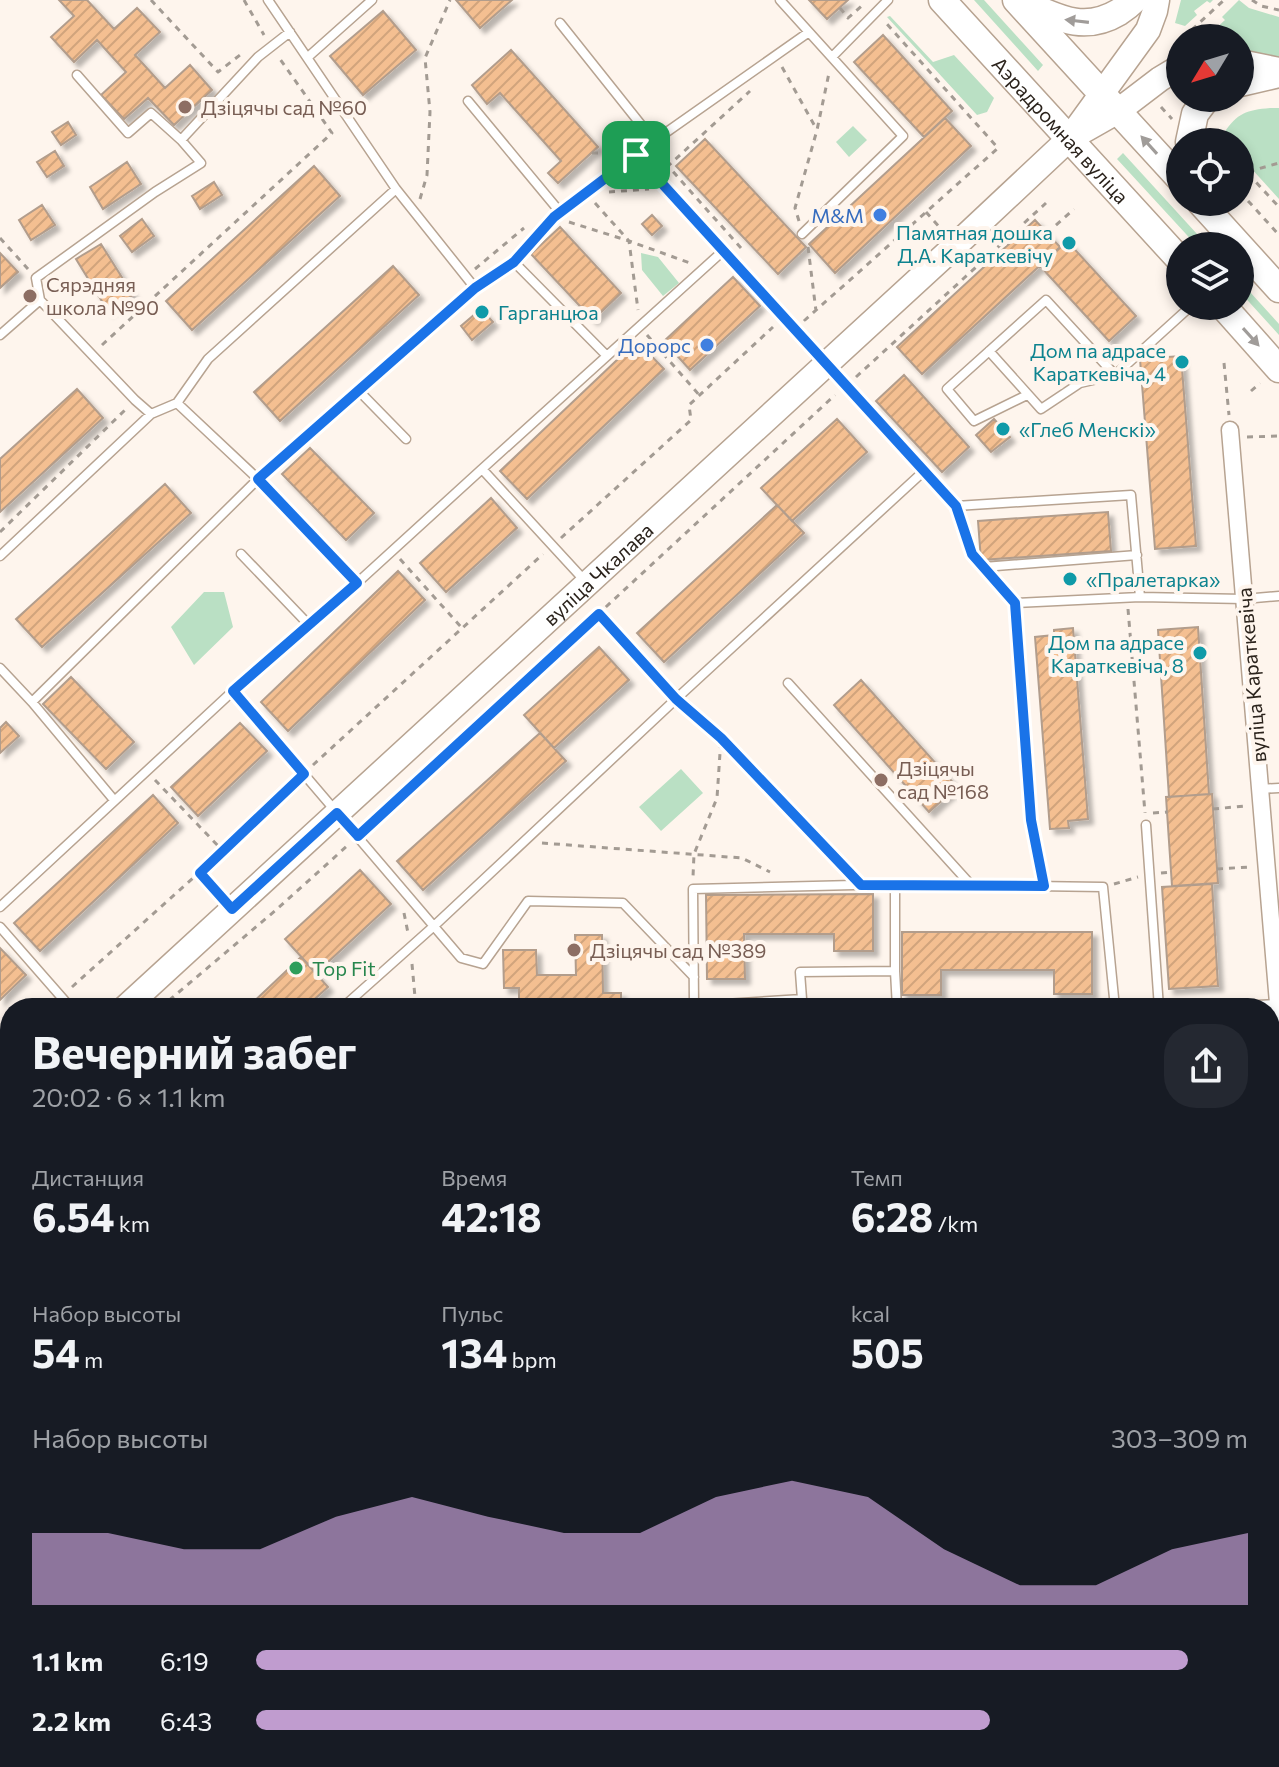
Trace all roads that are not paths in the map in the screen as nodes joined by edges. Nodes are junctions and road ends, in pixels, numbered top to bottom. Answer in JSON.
{"nodes":[{"id":1,"x":268,"y":0,"type":"edge"},
{"id":2,"x":372,"y":0,"type":"edge"},
{"id":3,"x":780,"y":0,"type":"edge"},
{"id":4,"x":888,"y":0,"type":"edge"},
{"id":5,"x":942,"y":0,"type":"edge"},
{"id":6,"x":1016,"y":0,"type":"edge"},
{"id":7,"x":1134,"y":0,"type":"edge"},
{"id":8,"x":1157,"y":0,"type":"edge"},
{"id":9,"x":560,"y":23,"type":"dead end"},
{"id":10,"x":290,"y":32,"type":"junction"},
{"id":11,"x":809,"y":32,"type":"junction"},
{"id":12,"x":308,"y":57,"type":"junction"},
{"id":13,"x":832,"y":57,"type":"junction"},
{"id":14,"x":1254,"y":66,"type":"edge"},
{"id":15,"x":1279,"y":72,"type":"edge"},
{"id":16,"x":77,"y":75,"type":"dead end"},
{"id":17,"x":1166,"y":75,"type":"edge"},
{"id":18,"x":1254,"y":79,"type":"edge"},
{"id":19,"x":468,"y":101,"type":"dead end"},
{"id":20,"x":1110,"y":102,"type":"junction"},
{"id":21,"x":1069,"y":139,"type":"junction"},
{"id":22,"x":181,"y":140,"type":"junction"},
{"id":23,"x":654,"y":141,"type":"junction"},
{"id":24,"x":636,"y":155,"type":"junction"},
{"id":25,"x":1166,"y":164,"type":"edge"},
{"id":26,"x":396,"y":189,"type":"junction"},
{"id":27,"x":557,"y":214,"type":"junction"},
{"id":28,"x":1213,"y":216,"type":"edge"},
{"id":29,"x":1218,"y":216,"type":"edge"},
{"id":30,"x":1225,"y":229,"type":"junction"},
{"id":31,"x":802,"y":234,"type":"road end"},
{"id":32,"x":1166,"y":245,"type":"edge"},
{"id":33,"x":723,"y":251,"type":"junction"},
{"id":34,"x":514,"y":262,"type":"junction"},
{"id":35,"x":475,"y":288,"type":"junction"},
{"id":36,"x":1279,"y":289,"type":"edge"},
{"id":37,"x":40,"y":300,"type":"junction"},
{"id":38,"x":1176,"y":320,"type":"edge"},
{"id":39,"x":1235,"y":320,"type":"edge"},
{"id":40,"x":0,"y":335,"type":"edge"},
{"id":41,"x":989,"y":351,"type":"junction"},
{"id":42,"x":607,"y":356,"type":"junction"},
{"id":43,"x":826,"y":364,"type":"junction"},
{"id":44,"x":1279,"y":369,"type":"edge"},
{"id":45,"x":1115,"y":375,"type":"junction"},
{"id":46,"x":359,"y":391,"type":"junction"},
{"id":47,"x":1027,"y":395,"type":"junction"},
{"id":48,"x":177,"y":403,"type":"junction"},
{"id":49,"x":151,"y":414,"type":"junction"},
{"id":50,"x":1230,"y":434,"type":"road end"},
{"id":51,"x":406,"y":439,"type":"dead end"},
{"id":52,"x":482,"y":469,"type":"junction"},
{"id":53,"x":924,"y":471,"type":"junction"},
{"id":54,"x":258,"y":479,"type":"junction"},
{"id":55,"x":956,"y":506,"type":"junction"},
{"id":56,"x":241,"y":554,"type":"dead end"},
{"id":57,"x":1137,"y":555,"type":"junction"},
{"id":58,"x":0,"y":556,"type":"edge"},
{"id":59,"x":357,"y":583,"type":"junction"},
{"id":60,"x":587,"y":583,"type":"junction"},
{"id":61,"x":1279,"y":596,"type":"edge"},
{"id":62,"x":1140,"y":597,"type":"junction"},
{"id":63,"x":1244,"y":599,"type":"junction"},
{"id":64,"x":309,"y":625,"type":"junction"},
{"id":65,"x":0,"y":668,"type":"edge"},
{"id":66,"x":788,"y":683,"type":"dead end"},
{"id":67,"x":233,"y":691,"type":"junction"},
{"id":68,"x":32,"y":702,"type":"junction"},
{"id":69,"x":1279,"y":788,"type":"edge"},
{"id":70,"x":1261,"y":797,"type":"junction"},
{"id":71,"x":114,"y":800,"type":"junction"},
{"id":72,"x":337,"y":813,"type":"junction"},
{"id":73,"x":1031,"y":820,"type":"road end"},
{"id":74,"x":1146,"y":825,"type":"dead end"},
{"id":75,"x":895,"y":884,"type":"junction"},
{"id":76,"x":971,"y":885,"type":"junction"},
{"id":77,"x":0,"y":907,"type":"edge"},
{"id":78,"x":434,"y":926,"type":"junction"},
{"id":79,"x":0,"y":927,"type":"edge"},
{"id":80,"x":1277,"y":956,"type":"edge"},
{"id":81,"x":895,"y":971,"type":"junction"},
{"id":82,"x":694,"y":977,"type":"junction"},
{"id":83,"x":62,"y":998,"type":"edge"},
{"id":84,"x":136,"y":998,"type":"edge"},
{"id":85,"x":353,"y":998,"type":"edge"},
{"id":86,"x":694,"y":998,"type":"edge"},
{"id":87,"x":803,"y":998,"type":"edge"},
{"id":88,"x":896,"y":998,"type":"edge"},
{"id":89,"x":1114,"y":998,"type":"edge"},
{"id":90,"x":1158,"y":998,"type":"edge"},
{"id":91,"x":1278,"y":998,"type":"edge"}],
"edges":[{"from":1,"to":10,"type":"lane"},
{"from":2,"to":12,"type":"lane"},
{"from":3,"to":11,"type":"lane"},
{"from":4,"to":13,"type":"lane"},
{"from":5,"to":21,"type":"main road","name":"Аэрадромная вуліца"},
{"from":7,"to":6,"type":"main road","one_way":true},
{"from":6,"to":20,"type":"main road"},
{"from":8,"to":20,"type":"main road"},
{"from":9,"to":23,"type":"lane"},
{"from":10,"to":12,"type":"lane"},
{"from":10,"to":22,"type":"lane"},
{"from":11,"to":13,"type":"lane"},
{"from":11,"to":23,"type":"lane"},
{"from":12,"to":26,"type":"lane"},
{"from":13,"to":31,"type":"lane"},
{"from":14,"to":15,"type":"main road"},
{"from":15,"to":18,"type":"main road"},
{"from":16,"to":22,"type":"lane"},
{"from":17,"to":20,"type":"main road","name":"вуліца Чкалава"},
{"from":19,"to":27,"type":"lane"},
{"from":20,"to":21,"type":"main road","name":"вуліца Чкалава"},
{"from":25,"to":20,"type":"main road","one_way":true},
{"from":21,"to":32,"type":"main road","name":"Аэрадромная вуліца"},
{"from":21,"to":43,"type":"main road","name":"вуліца Чкалава"},
{"from":22,"to":37,"type":"lane"},
{"from":23,"to":24,"type":"lane"},
{"from":24,"to":27,"type":"lane"},
{"from":24,"to":33,"type":"lane"},
{"from":26,"to":35,"type":"lane"},
{"from":26,"to":48,"type":"lane"},
{"from":27,"to":34,"type":"lane"},
{"from":28,"to":30,"type":"main road"},
{"from":29,"to":30,"type":"main road"},
{"from":30,"to":36,"type":"main road"},
{"from":33,"to":42,"type":"lane"},
{"from":33,"to":43,"type":"lane"},
{"from":34,"to":35,"type":"lane"},
{"from":34,"to":42,"type":"lane"},
{"from":35,"to":46,"type":"lane"},
{"from":37,"to":40,"type":"lane"},
{"from":37,"to":49,"type":"lane"},
{"from":38,"to":45,"type":"lane"},
{"from":39,"to":44,"type":"main road","one_way":true},
{"from":41,"to":45,"type":"lane"},
{"from":41,"to":47,"type":"lane"},
{"from":41,"to":47,"type":"lane"},
{"from":42,"to":52,"type":"lane"},
{"from":43,"to":53,"type":"lane"},
{"from":43,"to":60,"type":"main road","name":"вуліца Чкалава"},
{"from":45,"to":47,"type":"lane"},
{"from":46,"to":51,"type":"lane"},
{"from":46,"to":54,"type":"lane"},
{"from":48,"to":49,"type":"lane"},
{"from":48,"to":54,"type":"lane"},
{"from":49,"to":58,"type":"lane"},
{"from":50,"to":63,"type":"street","name":"вуліца Караткевіча"},
{"from":52,"to":59,"type":"lane"},
{"from":52,"to":60,"type":"lane"},
{"from":53,"to":55,"type":"lane"},
{"from":53,"to":78,"type":"lane"},
{"from":54,"to":59,"type":"lane"},
{"from":54,"to":68,"type":"lane"},
{"from":55,"to":57,"type":"lane"},
{"from":55,"to":57,"type":"lane"},
{"from":56,"to":64,"type":"lane"},
{"from":57,"to":62,"type":"lane"},
{"from":59,"to":64,"type":"lane"},
{"from":60,"to":72,"type":"main road","name":"вуліца Чкалава"},
{"from":61,"to":63,"type":"lane"},
{"from":62,"to":63,"type":"lane"},
{"from":62,"to":73,"type":"lane"},
{"from":63,"to":70,"type":"street","name":"вуліца Караткевіча"},
{"from":64,"to":67,"type":"lane"},
{"from":65,"to":68,"type":"lane"},
{"from":66,"to":76,"type":"lane"},
{"from":67,"to":71,"type":"lane"},
{"from":67,"to":72,"type":"lane"},
{"from":68,"to":71,"type":"lane"},
{"from":69,"to":70,"type":"lane"},
{"from":70,"to":80,"type":"street","name":"вуліца Караткевіча"},
{"from":71,"to":77,"type":"lane"},
{"from":72,"to":78,"type":"lane"},
{"from":72,"to":84,"type":"main road","name":"вуліца Чкалава"},
{"from":74,"to":90,"type":"lane"},
{"from":75,"to":76,"type":"lane"},
{"from":75,"to":81,"type":"lane"},
{"from":75,"to":82,"type":"lane"},
{"from":76,"to":89,"type":"lane"},
{"from":78,"to":82,"type":"lane"},
{"from":78,"to":85,"type":"lane"},
{"from":79,"to":83,"type":"lane"},
{"from":80,"to":91,"type":"street","name":"вуліца Караткевіча"},
{"from":81,"to":87,"type":"lane"},
{"from":81,"to":88,"type":"lane"},
{"from":82,"to":86,"type":"lane"}]}
